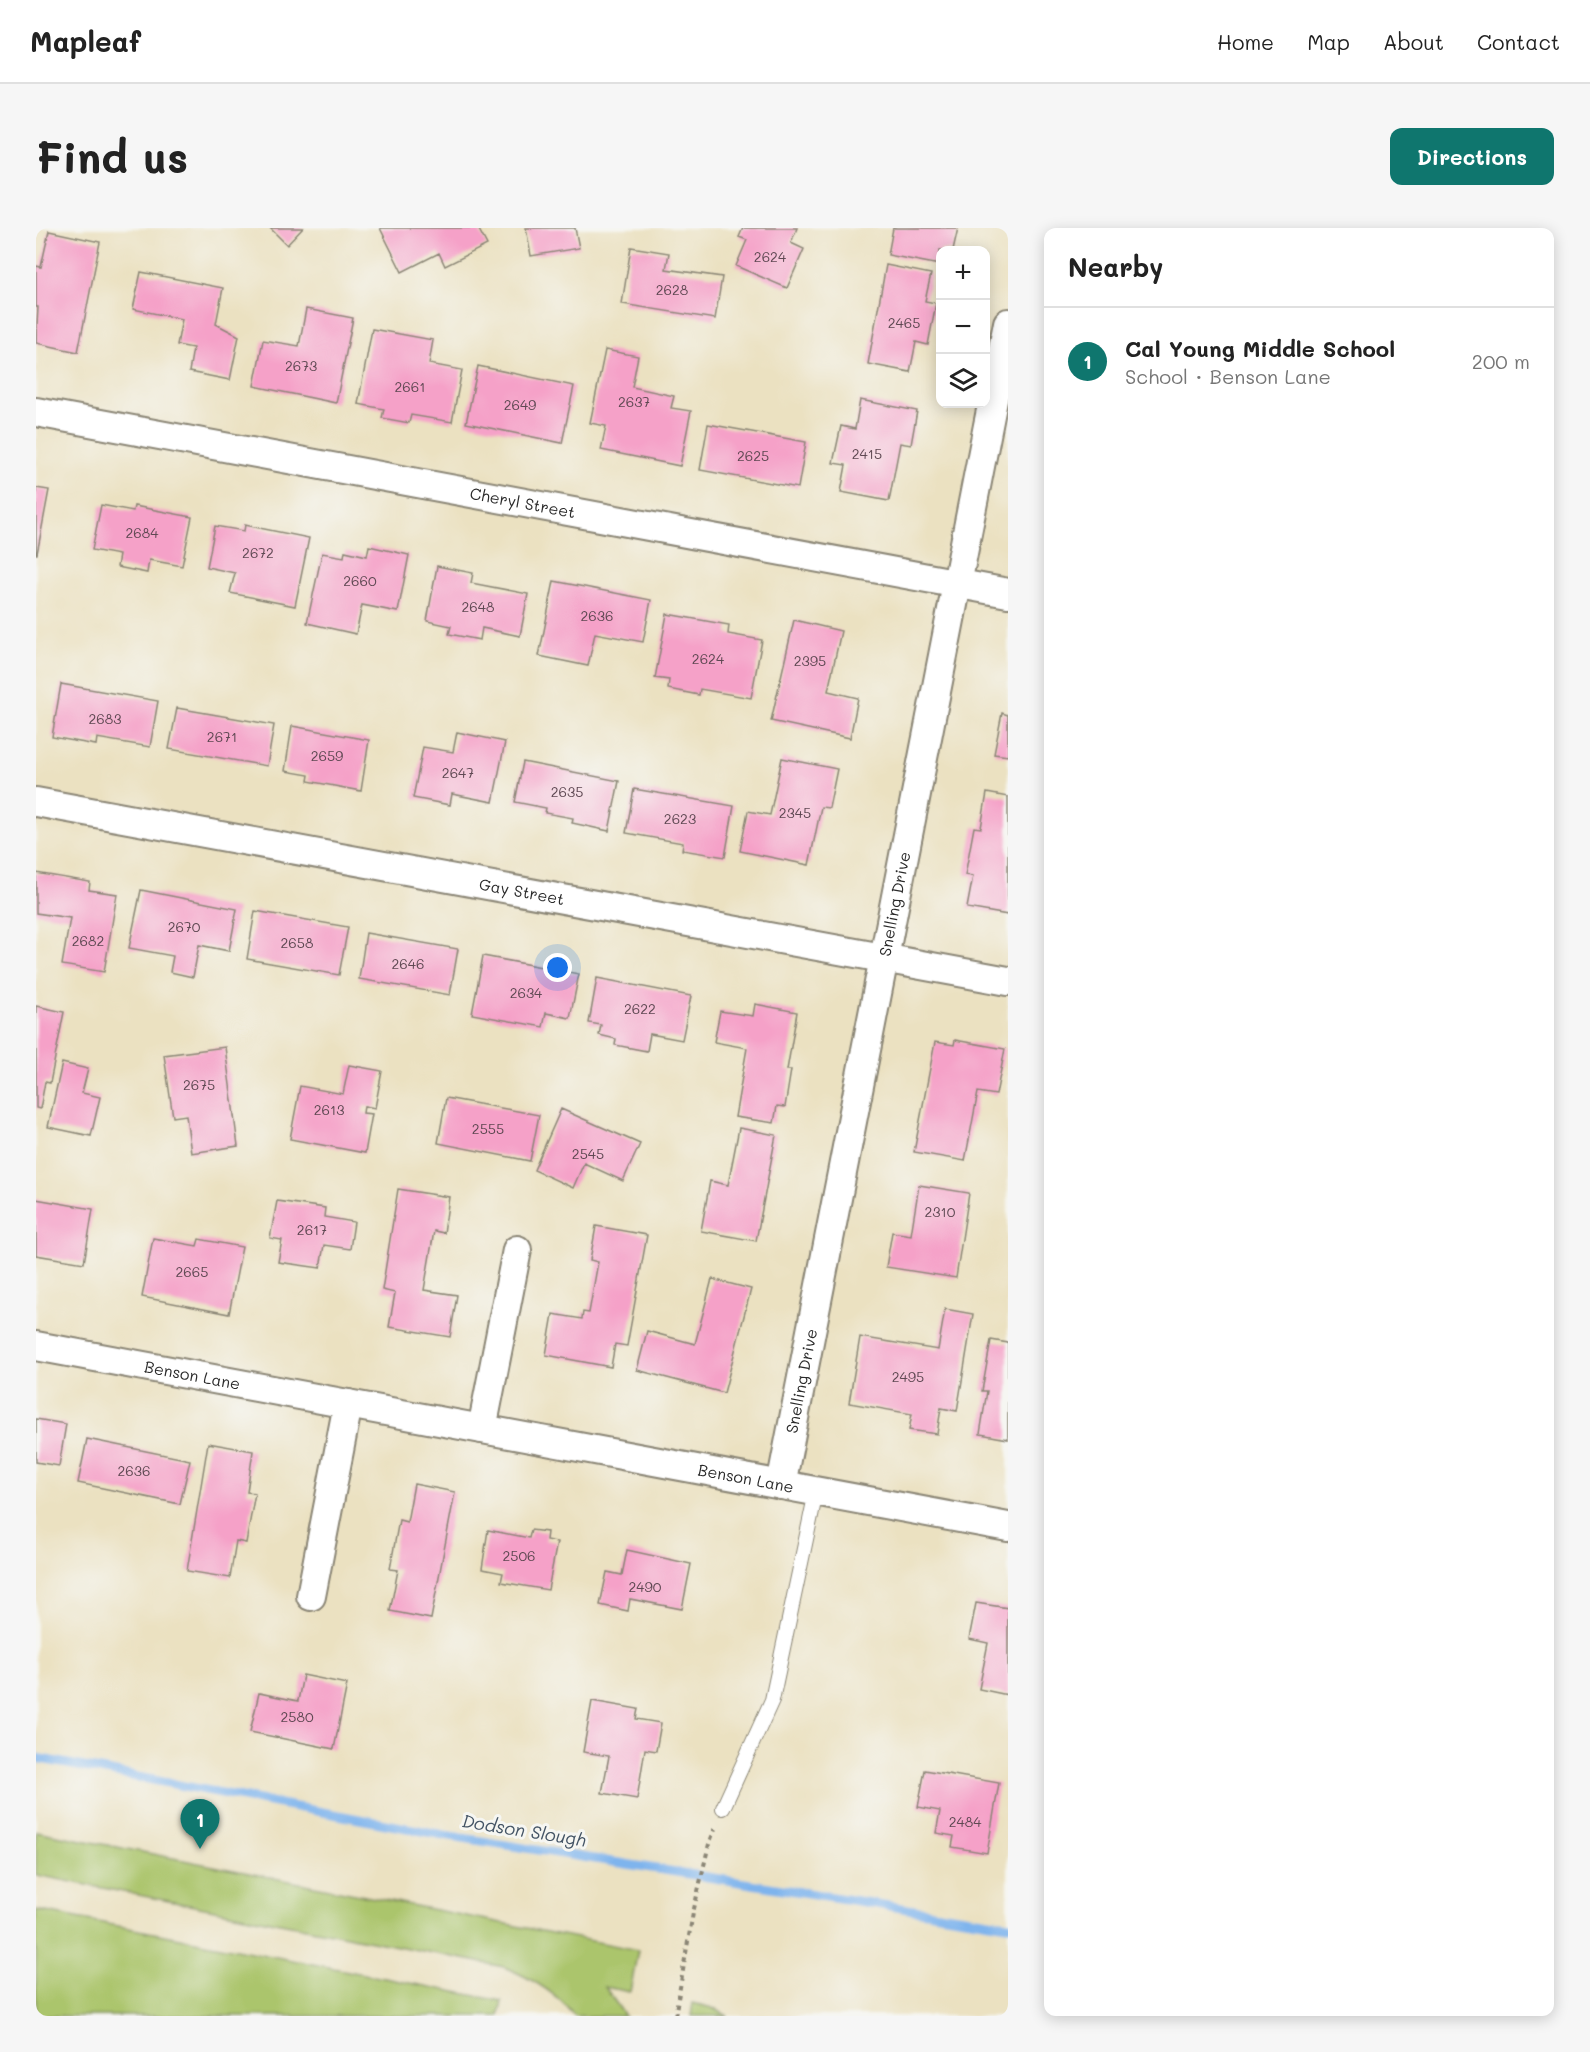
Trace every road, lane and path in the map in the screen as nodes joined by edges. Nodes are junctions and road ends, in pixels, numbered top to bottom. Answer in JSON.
{"nodes":[{"id":1,"x":1008,"y":323,"type":"edge"},
{"id":2,"x":36,"y":412,"type":"edge"},
{"id":3,"x":956,"y":584,"type":"junction"},
{"id":4,"x":1008,"y":593,"type":"edge"},
{"id":5,"x":36,"y":802,"type":"edge"},
{"id":6,"x":883,"y":958,"type":"junction"},
{"id":7,"x":1008,"y":981,"type":"edge"},
{"id":8,"x":518,"y":1250,"type":"dead end"},
{"id":9,"x":36,"y":1346,"type":"edge"},
{"id":10,"x":348,"y":1404,"type":"junction"},
{"id":11,"x":482,"y":1429,"type":"junction"},
{"id":12,"x":781,"y":1485,"type":"junction"},
{"id":13,"x":816,"y":1492,"type":"junction"},
{"id":14,"x":1008,"y":1527,"type":"edge"},
{"id":15,"x":311,"y":1596,"type":"dead end"},
{"id":16,"x":723,"y":1808,"type":"dead end"},
{"id":17,"x":709,"y":1844,"type":"dead end"},
{"id":18,"x":675,"y":2016,"type":"edge"}],
"edges":[{"from":1,"to":3,"type":"street","name":"Snelling Drive"},
{"from":2,"to":3,"type":"street","name":"Cheryl Street"},
{"from":3,"to":4,"type":"street","name":"Cheryl Street"},
{"from":3,"to":6,"type":"street","name":"Snelling Drive"},
{"from":5,"to":6,"type":"street","name":"Gay Street"},
{"from":6,"to":7,"type":"street","name":"Gay Street"},
{"from":6,"to":12,"type":"street","name":"Snelling Drive"},
{"from":8,"to":11,"type":"street"},
{"from":9,"to":10,"type":"street","name":"Benson Lane"},
{"from":10,"to":11,"type":"street","name":"Benson Lane"},
{"from":10,"to":15,"type":"street"},
{"from":11,"to":12,"type":"street","name":"Benson Lane"},
{"from":12,"to":13,"type":"street","name":"Benson Lane"},
{"from":13,"to":14,"type":"street","name":"Benson Lane"},
{"from":13,"to":16,"type":"lane"},
{"from":17,"to":18,"type":"path"}]}
